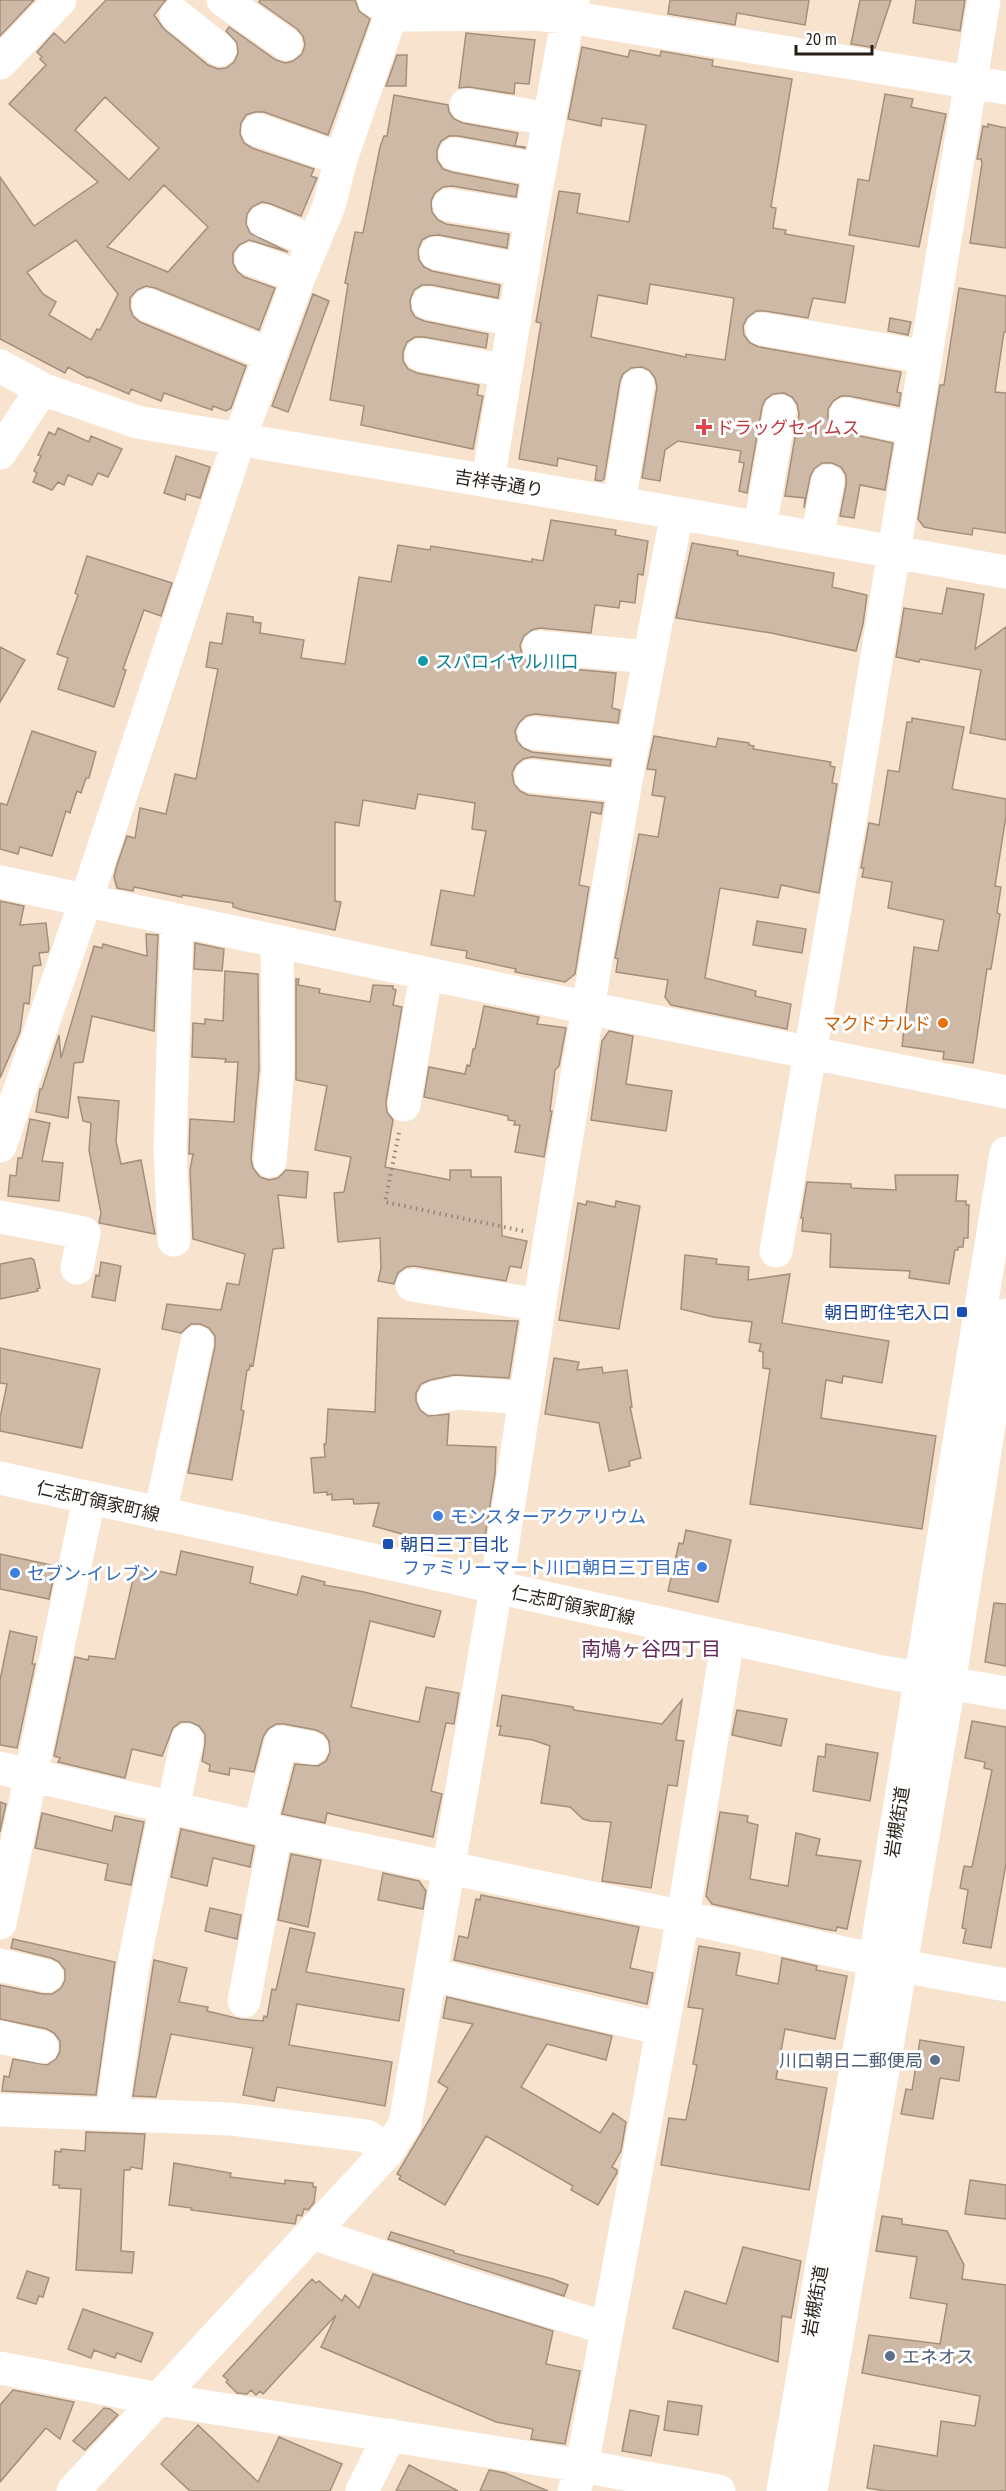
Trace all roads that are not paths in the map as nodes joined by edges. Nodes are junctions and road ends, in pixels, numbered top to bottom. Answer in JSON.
{"nodes":[{"id":1,"x":60,"y":0,"type":"edge"},
{"id":2,"x":223,"y":0,"type":"edge"},
{"id":3,"x":984,"y":0,"type":"edge"},
{"id":4,"x":383,"y":5,"type":"edge"},
{"id":5,"x":570,"y":9,"type":"edge"},
{"id":6,"x":177,"y":14,"type":"edge"},
{"id":7,"x":286,"y":44,"type":"dead end"},
{"id":8,"x":220,"y":50,"type":"dead end"},
{"id":9,"x":3,"y":55,"type":"edge"},
{"id":10,"x":971,"y":83,"type":"junction"},
{"id":11,"x":1006,"y":88,"type":"edge"},
{"id":12,"x":466,"y":105,"type":"dead end"},
{"id":13,"x":549,"y":119,"type":"junction"},
{"id":14,"x":258,"y":130,"type":"dead end"},
{"id":15,"x":455,"y":154,"type":"dead end"},
{"id":16,"x":341,"y":159,"type":"junction"},
{"id":17,"x":540,"y":170,"type":"junction"},
{"id":18,"x":449,"y":205,"type":"dead end"},
{"id":19,"x":531,"y":218,"type":"junction"},
{"id":20,"x":264,"y":221,"type":"dead end"},
{"id":21,"x":312,"y":241,"type":"junction"},
{"id":22,"x":436,"y":254,"type":"dead end"},
{"id":23,"x":251,"y":259,"type":"dead end"},
{"id":24,"x":523,"y":270,"type":"junction"},
{"id":25,"x":299,"y":277,"type":"junction"},
{"id":26,"x":428,"y":303,"type":"dead end"},
{"id":27,"x":148,"y":305,"type":"dead end"},
{"id":28,"x":515,"y":320,"type":"junction"},
{"id":29,"x":762,"y":329,"type":"dead end"},
{"id":30,"x":270,"y":355,"type":"junction"},
{"id":31,"x":422,"y":356,"type":"dead end"},
{"id":32,"x":926,"y":357,"type":"junction"},
{"id":33,"x":0,"y":366,"type":"edge"},
{"id":34,"x":506,"y":371,"type":"junction"},
{"id":35,"x":638,"y":385,"type":"dead end"},
{"id":36,"x":42,"y":389,"type":"junction"},
{"id":37,"x":780,"y":411,"type":"dead end"},
{"id":38,"x":846,"y":414,"type":"dead end"},
{"id":39,"x":914,"y":429,"type":"junction"},
{"id":40,"x":239,"y":440,"type":"junction"},
{"id":41,"x":0,"y":453,"type":"edge"},
{"id":42,"x":828,"y":481,"type":"dead end"},
{"id":43,"x":488,"y":482,"type":"junction"},
{"id":44,"x":619,"y":503,"type":"junction"},
{"id":45,"x":676,"y":513,"type":"junction"},
{"id":46,"x":760,"y":528,"type":"junction"},
{"id":47,"x":817,"y":538,"type":"junction"},
{"id":48,"x":893,"y":552,"type":"junction"},
{"id":49,"x":1006,"y":572,"type":"edge"},
{"id":50,"x":539,"y":647,"type":"dead end"},
{"id":51,"x":649,"y":657,"type":"junction"},
{"id":52,"x":534,"y":733,"type":"dead end"},
{"id":53,"x":633,"y":743,"type":"junction"},
{"id":54,"x":531,"y":776,"type":"dead end"},
{"id":55,"x":625,"y":786,"type":"junction"},
{"id":56,"x":0,"y":882,"type":"edge"},
{"id":57,"x":86,"y":900,"type":"junction"},
{"id":58,"x":177,"y":921,"type":"junction"},
{"id":59,"x":277,"y":942,"type":"junction"},
{"id":60,"x":426,"y":974,"type":"junction"},
{"id":61,"x":588,"y":1008,"type":"junction"},
{"id":62,"x":810,"y":1053,"type":"junction"},
{"id":63,"x":1006,"y":1092,"type":"edge"},
{"id":64,"x":404,"y":1105,"type":"road end"},
{"id":65,"x":0,"y":1146,"type":"edge"},
{"id":66,"x":1006,"y":1153,"type":"edge"},
{"id":67,"x":270,"y":1161,"type":"dead end"},
{"id":68,"x":0,"y":1217,"type":"edge"},
{"id":69,"x":174,"y":1240,"type":"dead end"},
{"id":70,"x":776,"y":1251,"type":"dead end"},
{"id":71,"x":77,"y":1268,"type":"dead end"},
{"id":72,"x":412,"y":1284,"type":"dead end"},
{"id":73,"x":540,"y":1305,"type":"junction"},
{"id":74,"x":1006,"y":1316,"type":"edge"},
{"id":75,"x":197,"y":1342,"type":"dead end"},
{"id":76,"x":434,"y":1398,"type":"dead end"},
{"id":77,"x":525,"y":1398,"type":"junction"},
{"id":78,"x":0,"y":1479,"type":"edge"},
{"id":79,"x":89,"y":1499,"type":"junction"},
{"id":80,"x":159,"y":1514,"type":"junction"},
{"id":81,"x":496,"y":1588,"type":"junction"},
{"id":82,"x":728,"y":1638,"type":"junction"},
{"id":83,"x":935,"y":1681,"type":"junction"},
{"id":84,"x":1006,"y":1693,"type":"edge"},
{"id":85,"x":186,"y":1740,"type":"dead end"},
{"id":86,"x":312,"y":1748,"type":"dead end"},
{"id":87,"x":0,"y":1768,"type":"edge"},
{"id":88,"x":32,"y":1774,"type":"junction"},
{"id":89,"x":169,"y":1807,"type":"junction"},
{"id":90,"x":268,"y":1830,"type":"junction"},
{"id":91,"x":449,"y":1867,"type":"junction"},
{"id":92,"x":683,"y":1917,"type":"junction"},
{"id":93,"x":0,"y":1923,"type":"edge"},
{"id":94,"x":888,"y":1962,"type":"junction"},
{"id":95,"x":0,"y":1965,"type":"edge"},
{"id":96,"x":430,"y":1974,"type":"junction"},
{"id":97,"x":47,"y":1976,"type":"dead end"},
{"id":98,"x":1006,"y":1985,"type":"edge"},
{"id":99,"x":244,"y":2001,"type":"dead end"},
{"id":100,"x":662,"y":2029,"type":"junction"},
{"id":101,"x":0,"y":2037,"type":"edge"},
{"id":102,"x":42,"y":2047,"type":"dead end"},
{"id":103,"x":0,"y":2110,"type":"edge"},
{"id":104,"x":112,"y":2113,"type":"junction"},
{"id":105,"x":387,"y":2152,"type":"junction"},
{"id":106,"x":312,"y":2233,"type":"junction"},
{"id":107,"x":606,"y":2328,"type":"junction"},
{"id":108,"x":0,"y":2368,"type":"edge"},
{"id":109,"x":158,"y":2399,"type":"junction"},
{"id":110,"x":390,"y":2435,"type":"junction"},
{"id":111,"x":578,"y":2478,"type":"edge"},
{"id":112,"x":73,"y":2491,"type":"edge"},
{"id":113,"x":362,"y":2491,"type":"edge"},
{"id":114,"x":719,"y":2491,"type":"edge"},
{"id":115,"x":783,"y":2491,"type":"edge"},
{"id":116,"x":811,"y":2491,"type":"edge"}],
"edges":[{"from":1,"to":9,"type":"main road"},
{"from":2,"to":7,"type":"main road"},
{"from":3,"to":10,"type":"main road"},
{"from":4,"to":5,"type":"main road"},
{"from":4,"to":16,"type":"main road"},
{"from":5,"to":10,"type":"main road"},
{"from":5,"to":13,"type":"main road"},
{"from":6,"to":8,"type":"main road"},
{"from":10,"to":11,"type":"main road"},
{"from":10,"to":32,"type":"main road"},
{"from":12,"to":13,"type":"main road"},
{"from":13,"to":17,"type":"main road"},
{"from":14,"to":16,"type":"main road"},
{"from":15,"to":17,"type":"main road"},
{"from":16,"to":21,"type":"main road"},
{"from":17,"to":19,"type":"main road"},
{"from":18,"to":19,"type":"main road"},
{"from":19,"to":24,"type":"main road"},
{"from":20,"to":21,"type":"main road"},
{"from":21,"to":25,"type":"main road"},
{"from":22,"to":24,"type":"main road"},
{"from":23,"to":25,"type":"main road"},
{"from":24,"to":28,"type":"main road"},
{"from":25,"to":30,"type":"main road"},
{"from":26,"to":28,"type":"main road"},
{"from":27,"to":30,"type":"main road"},
{"from":28,"to":34,"type":"main road"},
{"from":29,"to":32,"type":"main road"},
{"from":30,"to":40,"type":"main road"},
{"from":31,"to":34,"type":"main road"},
{"from":32,"to":39,"type":"main road"},
{"from":33,"to":36,"type":"main road","name":"吉祥寺通り"},
{"from":34,"to":43,"type":"main road"},
{"from":35,"to":44,"type":"main road"},
{"from":36,"to":40,"type":"main road","name":"吉祥寺通り"},
{"from":36,"to":41,"type":"main road"},
{"from":37,"to":46,"type":"main road"},
{"from":38,"to":39,"type":"main road"},
{"from":39,"to":48,"type":"main road"},
{"from":40,"to":43,"type":"main road","name":"吉祥寺通り"},
{"from":40,"to":57,"type":"main road"},
{"from":42,"to":47,"type":"main road"},
{"from":43,"to":44,"type":"main road","name":"吉祥寺通り"},
{"from":44,"to":45,"type":"main road","name":"吉祥寺通り"},
{"from":45,"to":46,"type":"main road","name":"吉祥寺通り"},
{"from":45,"to":51,"type":"main road"},
{"from":46,"to":47,"type":"main road","name":"吉祥寺通り"},
{"from":47,"to":48,"type":"main road","name":"吉祥寺通り"},
{"from":48,"to":49,"type":"main road","name":"吉祥寺通り"},
{"from":48,"to":62,"type":"main road"},
{"from":50,"to":51,"type":"main road"},
{"from":51,"to":53,"type":"main road"},
{"from":52,"to":53,"type":"main road"},
{"from":53,"to":55,"type":"main road"},
{"from":54,"to":55,"type":"main road"},
{"from":55,"to":61,"type":"main road"},
{"from":56,"to":57,"type":"main road"},
{"from":57,"to":58,"type":"main road"},
{"from":57,"to":65,"type":"main road"},
{"from":58,"to":59,"type":"main road"},
{"from":58,"to":69,"type":"main road"},
{"from":59,"to":60,"type":"main road"},
{"from":59,"to":67,"type":"main road"},
{"from":60,"to":61,"type":"main road"},
{"from":60,"to":64,"type":"main road"},
{"from":61,"to":62,"type":"main road"},
{"from":61,"to":73,"type":"main road"},
{"from":62,"to":63,"type":"main road"},
{"from":62,"to":70,"type":"main road"},
{"from":66,"to":83,"type":"main road","name":"岩槻街道"},
{"from":68,"to":71,"type":"main road"},
{"from":72,"to":73,"type":"main road"},
{"from":73,"to":77,"type":"main road"},
{"from":74,"to":83,"type":"main road","name":"岩槻街道"},
{"from":75,"to":80,"type":"main road"},
{"from":76,"to":77,"type":"main road"},
{"from":77,"to":81,"type":"main road"},
{"from":78,"to":79,"type":"main road","name":"仁志町領家町線"},
{"from":79,"to":80,"type":"main road","name":"仁志町領家町線"},
{"from":79,"to":88,"type":"main road"},
{"from":80,"to":81,"type":"main road","name":"仁志町領家町線"},
{"from":81,"to":82,"type":"main road","name":"仁志町領家町線"},
{"from":81,"to":91,"type":"main road"},
{"from":82,"to":83,"type":"main road","name":"仁志町領家町線"},
{"from":82,"to":92,"type":"main road"},
{"from":83,"to":84,"type":"main road","name":"仁志町領家町線"},
{"from":83,"to":94,"type":"main road","name":"岩槻街道"},
{"from":85,"to":89,"type":"main road"},
{"from":86,"to":90,"type":"main road"},
{"from":87,"to":88,"type":"main road"},
{"from":88,"to":89,"type":"main road"},
{"from":88,"to":93,"type":"main road"},
{"from":89,"to":90,"type":"main road"},
{"from":89,"to":104,"type":"main road"},
{"from":90,"to":91,"type":"main road"},
{"from":90,"to":99,"type":"main road"},
{"from":91,"to":92,"type":"main road"},
{"from":91,"to":96,"type":"main road"},
{"from":92,"to":94,"type":"main road"},
{"from":92,"to":100,"type":"main road"},
{"from":94,"to":98,"type":"main road"},
{"from":94,"to":115,"type":"main road","name":"岩槻街道"},
{"from":94,"to":116,"type":"main road","name":"岩槻街道"},
{"from":95,"to":97,"type":"main road"},
{"from":96,"to":100,"type":"main road"},
{"from":96,"to":105,"type":"main road"},
{"from":100,"to":107,"type":"main road"},
{"from":101,"to":102,"type":"main road"},
{"from":103,"to":104,"type":"main road"},
{"from":104,"to":105,"type":"main road"},
{"from":105,"to":106,"type":"main road"},
{"from":106,"to":107,"type":"main road"},
{"from":106,"to":109,"type":"main road"},
{"from":107,"to":111,"type":"main road"},
{"from":108,"to":109,"type":"main road"},
{"from":109,"to":110,"type":"main road"},
{"from":109,"to":112,"type":"main road"},
{"from":110,"to":111,"type":"main road"},
{"from":110,"to":113,"type":"main road"},
{"from":111,"to":114,"type":"main road"}]}
